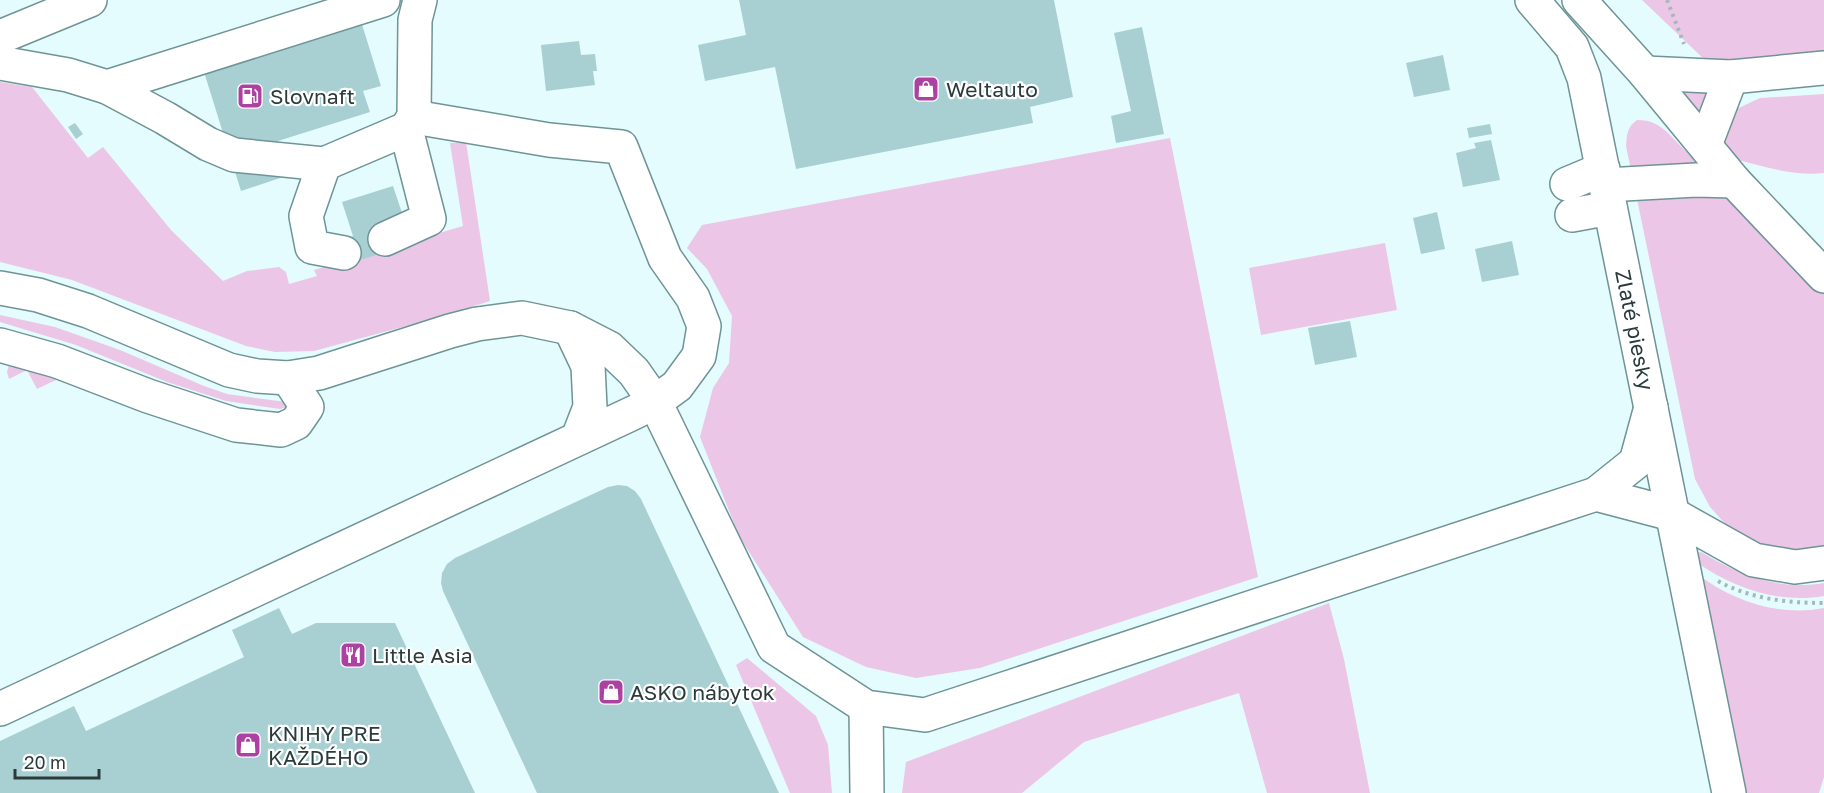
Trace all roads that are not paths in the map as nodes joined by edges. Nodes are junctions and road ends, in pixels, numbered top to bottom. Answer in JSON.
{"nodes":[{"id":1,"x":90,"y":0,"type":"edge"},
{"id":2,"x":383,"y":0,"type":"edge"},
{"id":3,"x":420,"y":0,"type":"edge"},
{"id":4,"x":1532,"y":0,"type":"edge"},
{"id":5,"x":1590,"y":12,"type":"edge"},
{"id":6,"x":0,"y":37,"type":"edge"},
{"id":7,"x":1572,"y":47,"type":"junction"},
{"id":8,"x":0,"y":63,"type":"edge"},
{"id":9,"x":1824,"y":68,"type":"edge"},
{"id":10,"x":1646,"y":73,"type":"junction"},
{"id":11,"x":1731,"y":77,"type":"junction"},
{"id":12,"x":107,"y":87,"type":"junction"},
{"id":13,"x":410,"y":123,"type":"junction"},
{"id":14,"x":1705,"y":145,"type":"junction"},
{"id":15,"x":324,"y":164,"type":"junction"},
{"id":16,"x":1734,"y":181,"type":"junction"},
{"id":17,"x":1606,"y":187,"type":"junction"},
{"id":18,"x":1570,"y":200,"type":"dead end"},
{"id":19,"x":385,"y":239,"type":"dead end"},
{"id":20,"x":344,"y":253,"type":"dead end"},
{"id":21,"x":1824,"y":276,"type":"edge"},
{"id":22,"x":0,"y":288,"type":"edge"},
{"id":23,"x":570,"y":328,"type":"junction"},
{"id":24,"x":0,"y":345,"type":"edge"},
{"id":25,"x":288,"y":378,"type":"junction"},
{"id":26,"x":655,"y":402,"type":"junction"},
{"id":27,"x":1651,"y":407,"type":"junction"},
{"id":28,"x":578,"y":438,"type":"junction"},
{"id":29,"x":1596,"y":494,"type":"junction"},
{"id":30,"x":1672,"y":514,"type":"junction"},
{"id":31,"x":1824,"y":563,"type":"edge"},
{"id":32,"x":866,"y":707,"type":"junction"},
{"id":33,"x":0,"y":709,"type":"edge"},
{"id":34,"x":867,"y":793,"type":"edge"},
{"id":35,"x":1729,"y":793,"type":"edge"}],
"edges":[{"from":1,"to":6,"type":"street"},
{"from":2,"to":12,"type":"street"},
{"from":3,"to":13,"type":"street"},
{"from":4,"to":7,"type":"street","name":"Zlaté piesky"},
{"from":5,"to":7,"type":"street"},
{"from":5,"to":10,"type":"street"},
{"from":7,"to":17,"type":"street","name":"Zlaté piesky"},
{"from":8,"to":12,"type":"street"},
{"from":9,"to":11,"type":"street"},
{"from":10,"to":11,"type":"street"},
{"from":10,"to":14,"type":"street"},
{"from":11,"to":14,"type":"street"},
{"from":12,"to":15,"type":"street"},
{"from":13,"to":15,"type":"street"},
{"from":13,"to":19,"type":"street"},
{"from":13,"to":26,"type":"street"},
{"from":14,"to":16,"type":"street"},
{"from":15,"to":20,"type":"street"},
{"from":16,"to":17,"type":"street"},
{"from":16,"to":21,"type":"street"},
{"from":17,"to":18,"type":"street"},
{"from":17,"to":27,"type":"street","name":"Zlaté piesky"},
{"from":22,"to":25,"type":"street"},
{"from":23,"to":25,"type":"street"},
{"from":23,"to":26,"type":"street"},
{"from":23,"to":28,"type":"street"},
{"from":24,"to":25,"type":"street"},
{"from":26,"to":28,"type":"street"},
{"from":26,"to":32,"type":"street"},
{"from":27,"to":29,"type":"street"},
{"from":27,"to":30,"type":"street","name":"Zlaté piesky"},
{"from":28,"to":33,"type":"street"},
{"from":29,"to":30,"type":"street"},
{"from":29,"to":32,"type":"street"},
{"from":30,"to":31,"type":"street"},
{"from":30,"to":35,"type":"street","name":"Zlaté piesky"},
{"from":32,"to":34,"type":"street"}]}
